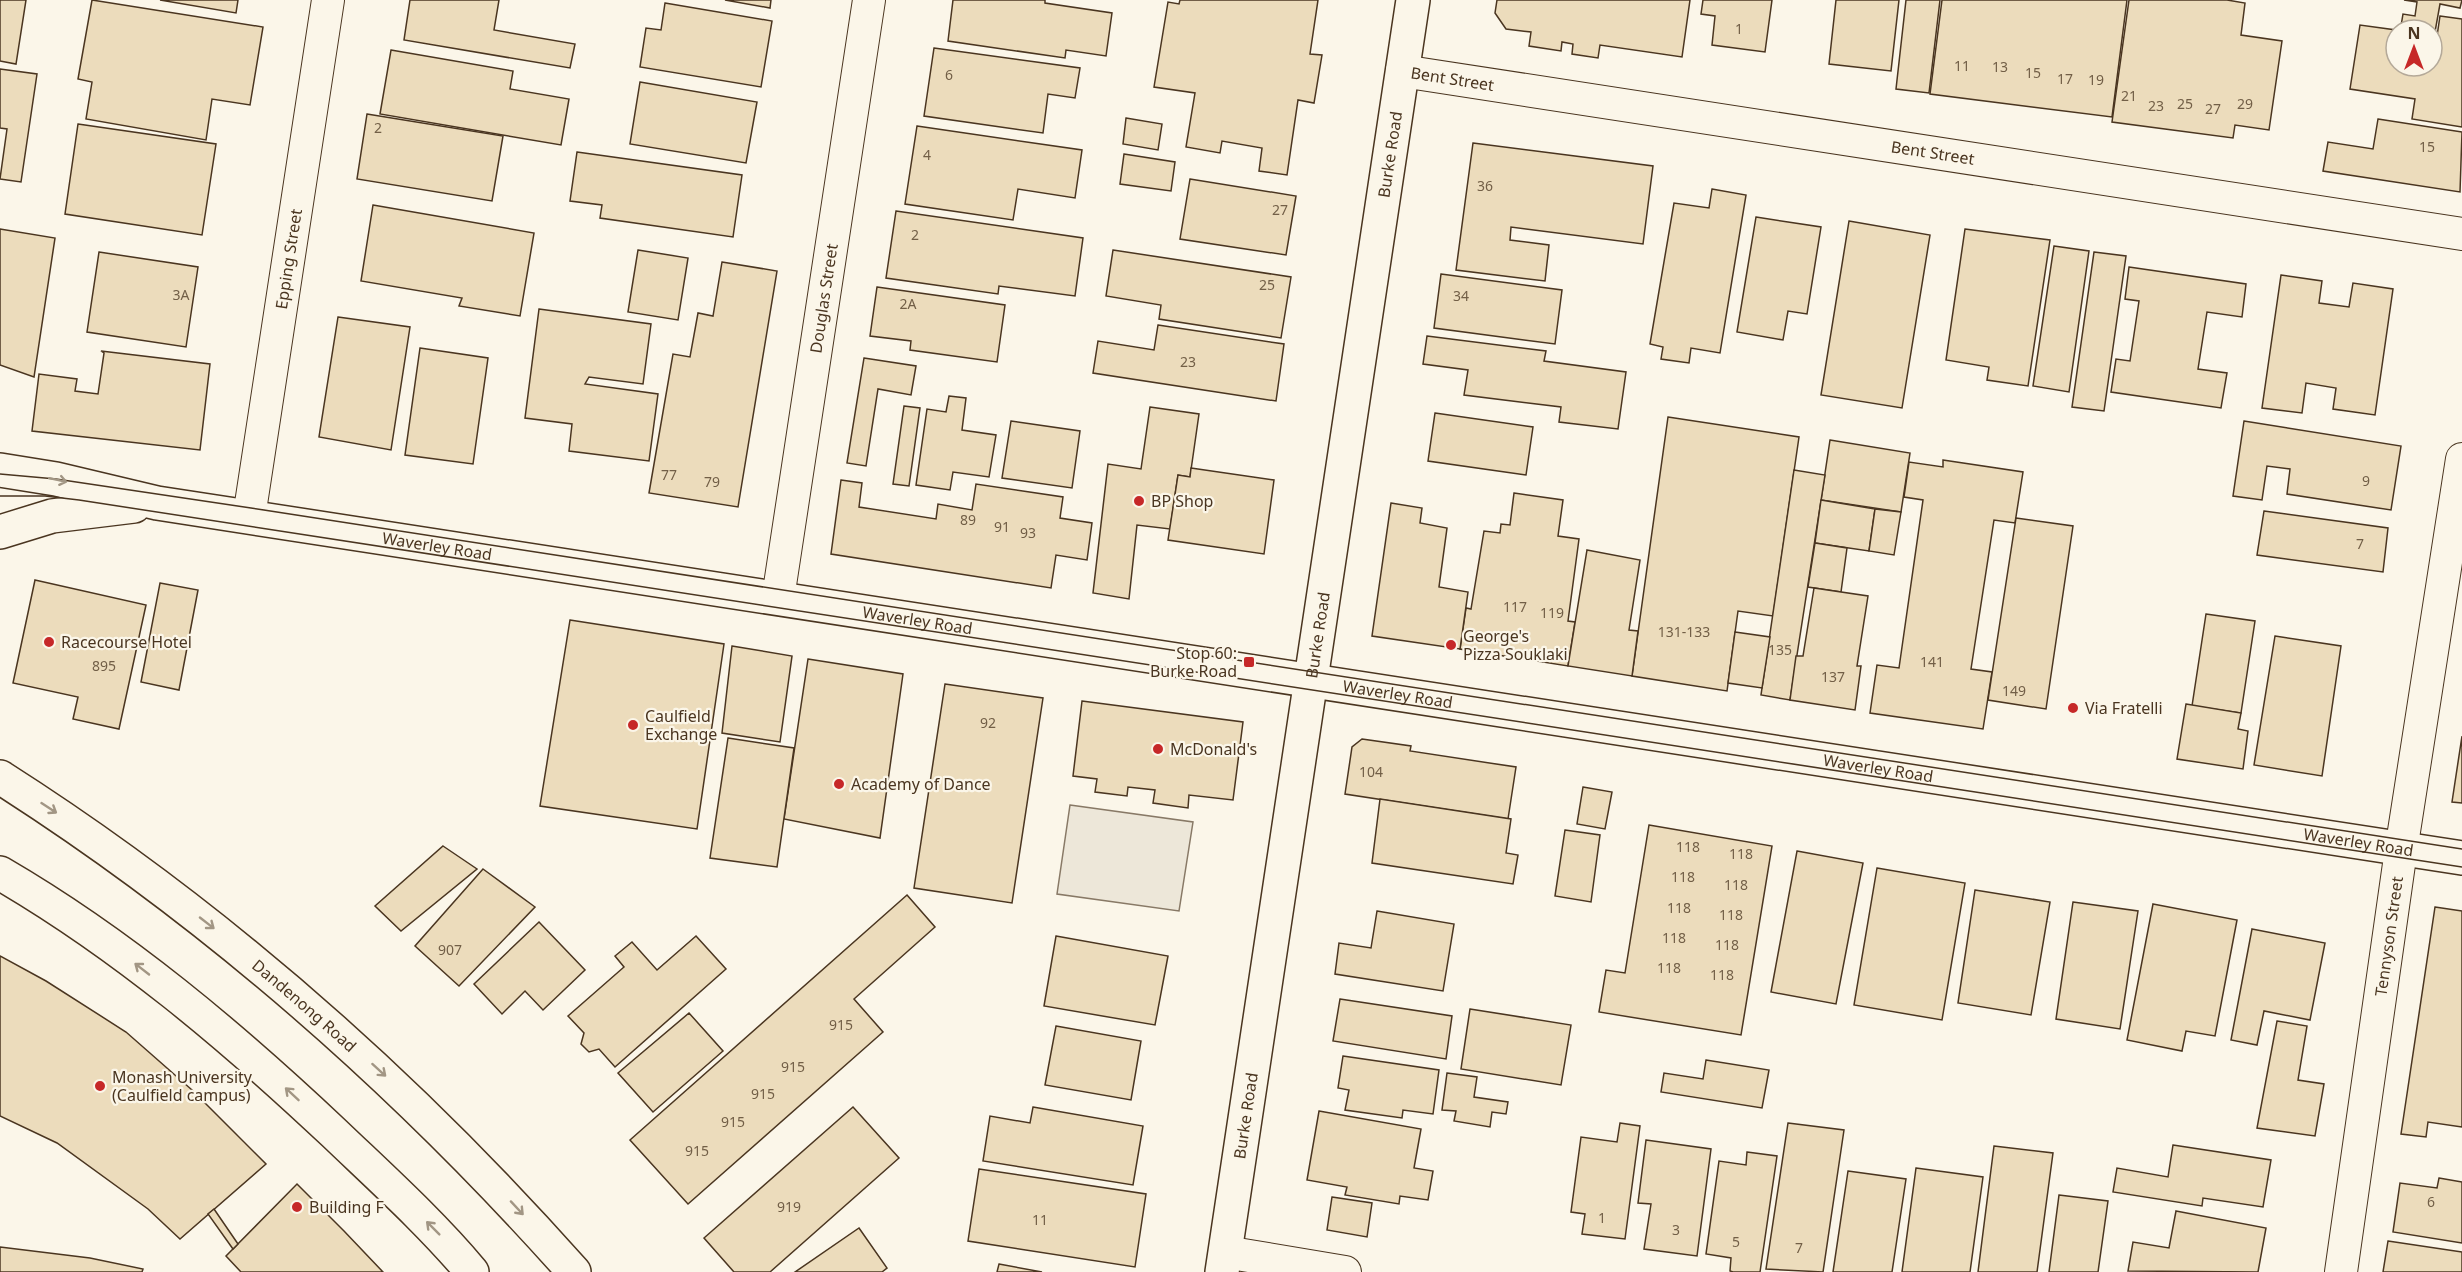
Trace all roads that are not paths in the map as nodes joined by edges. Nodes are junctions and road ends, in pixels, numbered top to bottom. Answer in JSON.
{"nodes":[{"id":1,"x":328,"y":0,"type":"edge"},
{"id":2,"x":869,"y":0,"type":"edge"},
{"id":3,"x":1413,"y":0,"type":"edge"},
{"id":4,"x":1402,"y":71,"type":"junction"},
{"id":5,"x":2462,"y":234,"type":"edge"},
{"id":6,"x":2462,"y":459,"type":"edge"},
{"id":7,"x":0,"y":470,"type":"edge"},
{"id":8,"x":157,"y":503,"type":"junction"},
{"id":9,"x":249,"y":517,"type":"junction"},
{"id":10,"x":0,"y":532,"type":"edge"},
{"id":11,"x":778,"y":598,"type":"junction"},
{"id":12,"x":1311,"y":681,"type":"junction"},
{"id":13,"x":0,"y":777,"type":"edge"},
{"id":14,"x":2401,"y":849,"type":"junction"},
{"id":15,"x":2462,"y":858,"type":"edge"},
{"id":16,"x":0,"y":873,"type":"edge"},
{"id":17,"x":1223,"y":1262,"type":"edge"},
{"id":18,"x":472,"y":1272,"type":"edge"},
{"id":19,"x":574,"y":1272,"type":"edge"},
{"id":20,"x":1346,"y":1272,"type":"edge"},
{"id":21,"x":2341,"y":1272,"type":"edge"}],
"edges":[{"from":1,"to":9,"type":"street","name":"Epping Street"},
{"from":2,"to":11,"type":"street","name":"Douglas Street"},
{"from":3,"to":4,"type":"main road","name":"Burke Road"},
{"from":4,"to":5,"type":"street","name":"Bent Street"},
{"from":4,"to":12,"type":"main road","name":"Burke Road"},
{"from":6,"to":14,"type":"street","name":"Tennyson Street"},
{"from":7,"to":8,"type":"main road","name":"Waverley Road","one_way":true},
{"from":8,"to":9,"type":"main road","name":"Waverley Road"},
{"from":8,"to":10,"type":"main road","name":"Waverley Road"},
{"from":9,"to":11,"type":"main road","name":"Waverley Road"},
{"from":11,"to":12,"type":"main road","name":"Waverley Road"},
{"from":12,"to":14,"type":"main road","name":"Waverley Road"},
{"from":12,"to":17,"type":"main road","name":"Burke Road"},
{"from":13,"to":19,"type":"main road","name":"Dandenong Road","one_way":true},
{"from":14,"to":15,"type":"main road","name":"Waverley Road"},
{"from":14,"to":21,"type":"street","name":"Tennyson Street"},
{"from":18,"to":16,"type":"main road","one_way":true},
{"from":17,"to":20,"type":"street"}]}
